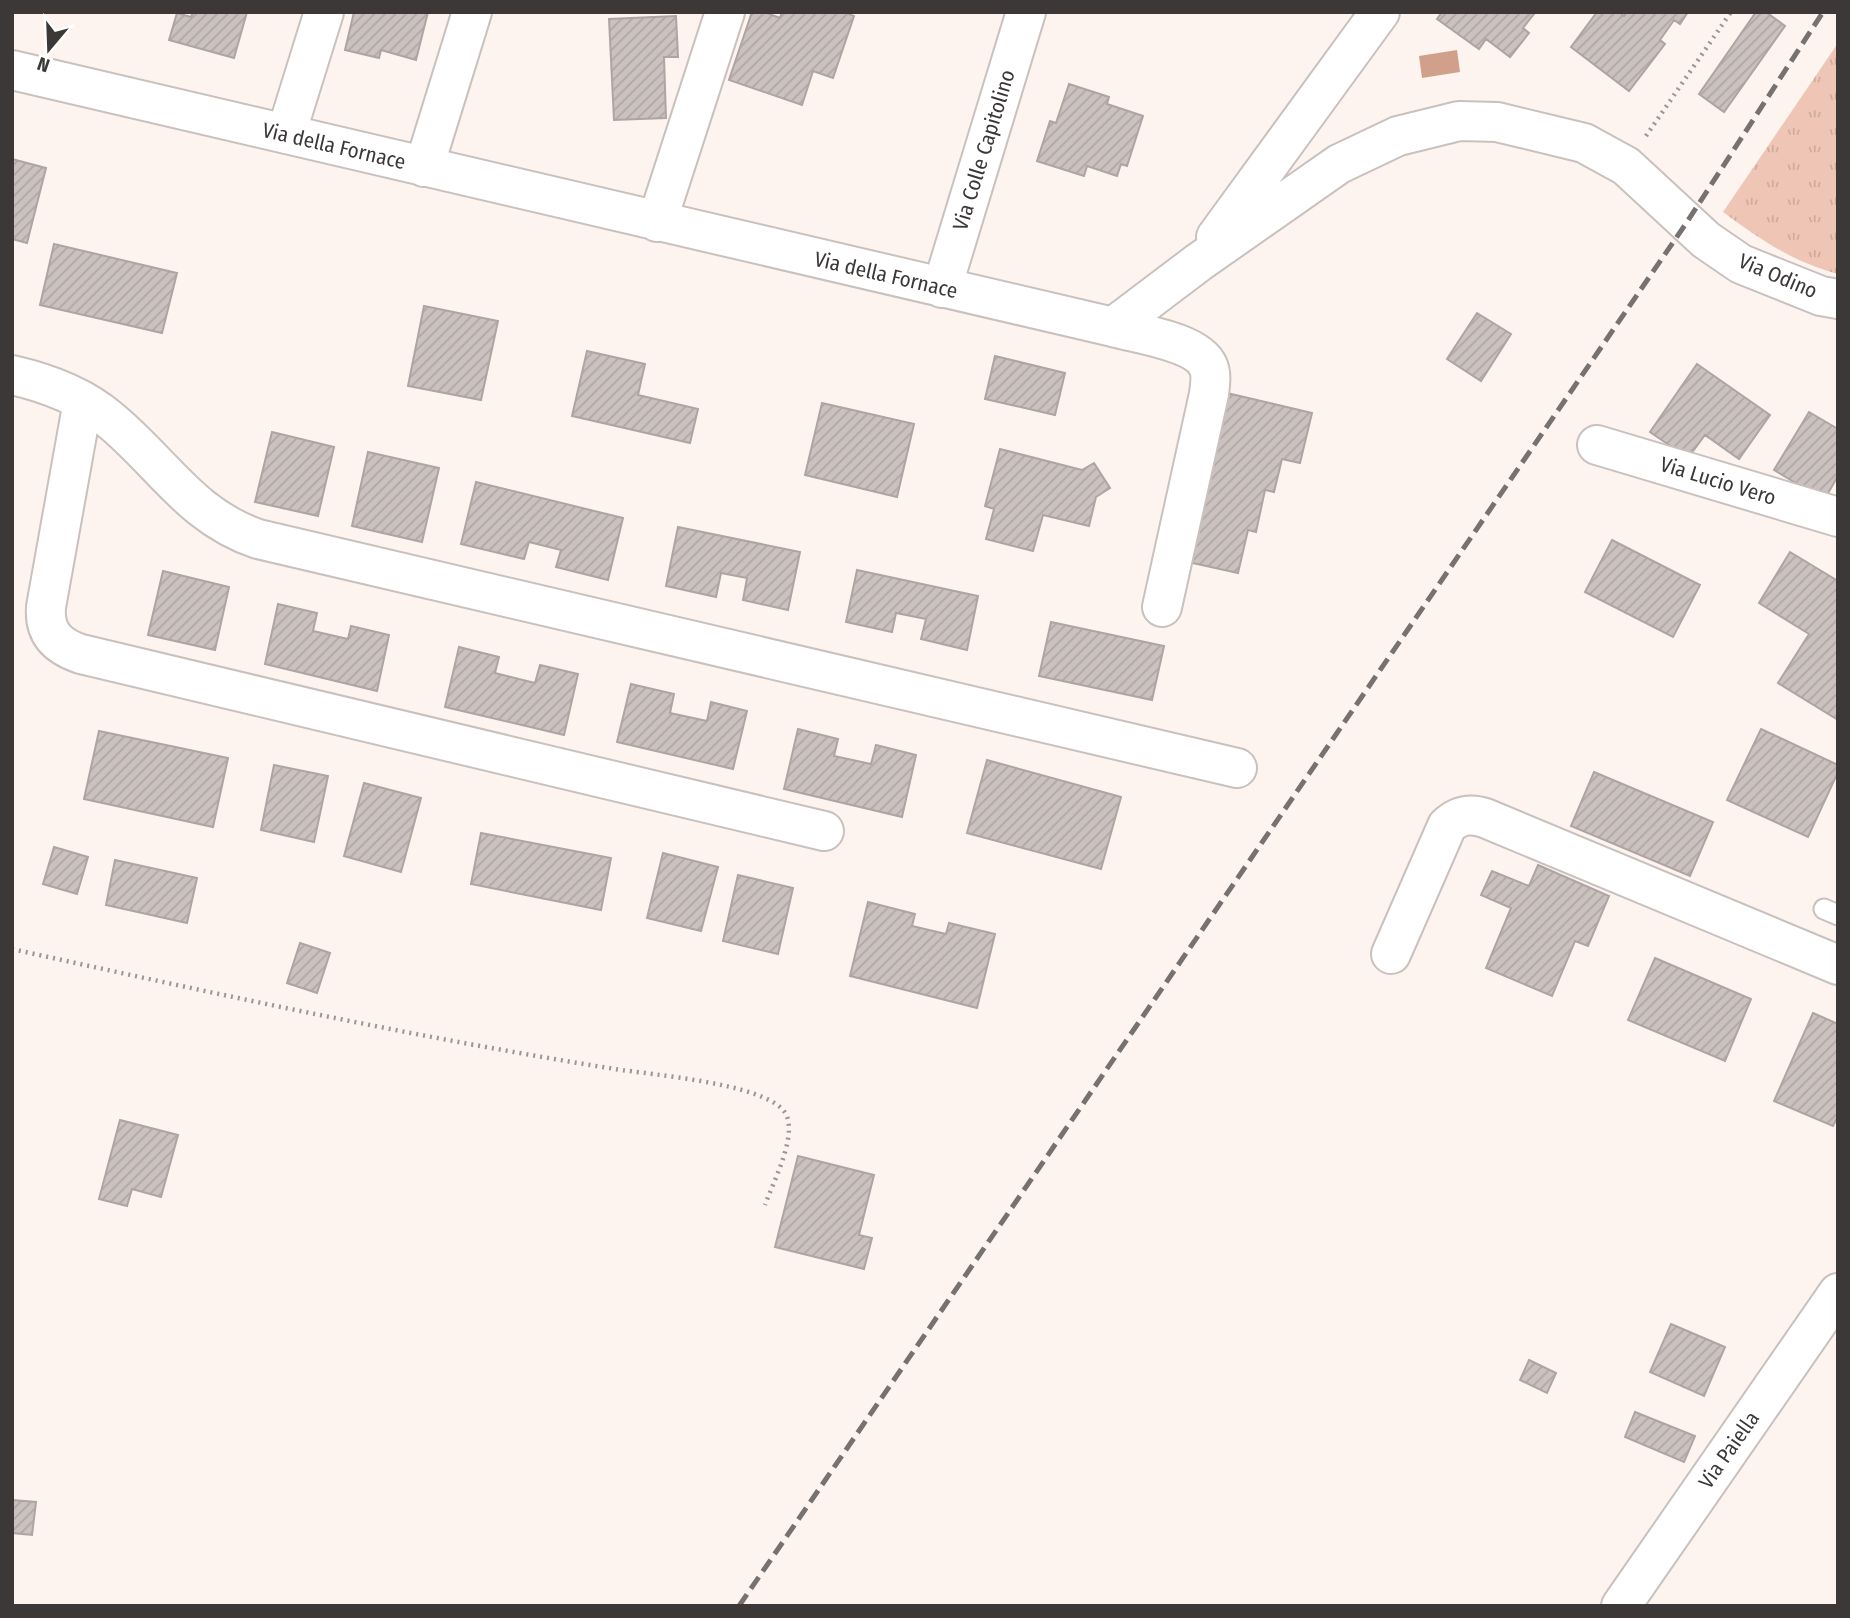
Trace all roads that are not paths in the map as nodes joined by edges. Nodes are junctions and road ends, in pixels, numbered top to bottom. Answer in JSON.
{"nodes":[{"id":1,"x":324,"y":12,"type":"edge"},
{"id":2,"x":472,"y":12,"type":"edge"},
{"id":3,"x":725,"y":12,"type":"edge"},
{"id":4,"x":1026,"y":12,"type":"edge"},
{"id":5,"x":1380,"y":12,"type":"edge"},
{"id":6,"x":12,"y":70,"type":"edge"},
{"id":7,"x":286,"y":134,"type":"junction"},
{"id":8,"x":424,"y":167,"type":"junction"},
{"id":9,"x":657,"y":222,"type":"junction"},
{"id":10,"x":1199,"y":262,"type":"junction"},
{"id":11,"x":942,"y":288,"type":"junction"},
{"id":12,"x":1838,"y":299,"type":"edge"},
{"id":13,"x":1113,"y":327,"type":"junction"},
{"id":14,"x":12,"y":375,"type":"edge"},
{"id":15,"x":83,"y":401,"type":"junction"},
{"id":16,"x":1597,"y":445,"type":"dead end"},
{"id":17,"x":1838,"y":517,"type":"edge"},
{"id":18,"x":1162,"y":607,"type":"dead end"},
{"id":19,"x":1237,"y":768,"type":"dead end"},
{"id":20,"x":824,"y":831,"type":"dead end"},
{"id":21,"x":1391,"y":954,"type":"dead end"},
{"id":22,"x":1838,"y":965,"type":"edge"},
{"id":23,"x":1838,"y":1293,"type":"edge"},
{"id":24,"x":1620,"y":1606,"type":"edge"}],
"edges":[{"from":1,"to":7,"type":"street"},
{"from":2,"to":8,"type":"street"},
{"from":3,"to":9,"type":"street"},
{"from":4,"to":11,"type":"street","name":"Via Colle Capitolino"},
{"from":5,"to":10,"type":"street"},
{"from":6,"to":7,"type":"street","name":"Via della Fornace"},
{"from":7,"to":8,"type":"street","name":"Via della Fornace"},
{"from":8,"to":9,"type":"street","name":"Via della Fornace"},
{"from":9,"to":11,"type":"street","name":"Via della Fornace"},
{"from":10,"to":12,"type":"street","name":"Via Odino"},
{"from":10,"to":13,"type":"street"},
{"from":11,"to":13,"type":"street","name":"Via della Fornace"},
{"from":13,"to":18,"type":"street","name":"Via della Fornace"},
{"from":14,"to":15,"type":"street"},
{"from":15,"to":19,"type":"street"},
{"from":15,"to":20,"type":"street"},
{"from":16,"to":17,"type":"street","name":"Via Lucio Vero"},
{"from":21,"to":22,"type":"street"},
{"from":23,"to":24,"type":"street","name":"Via Paiella"}]}
